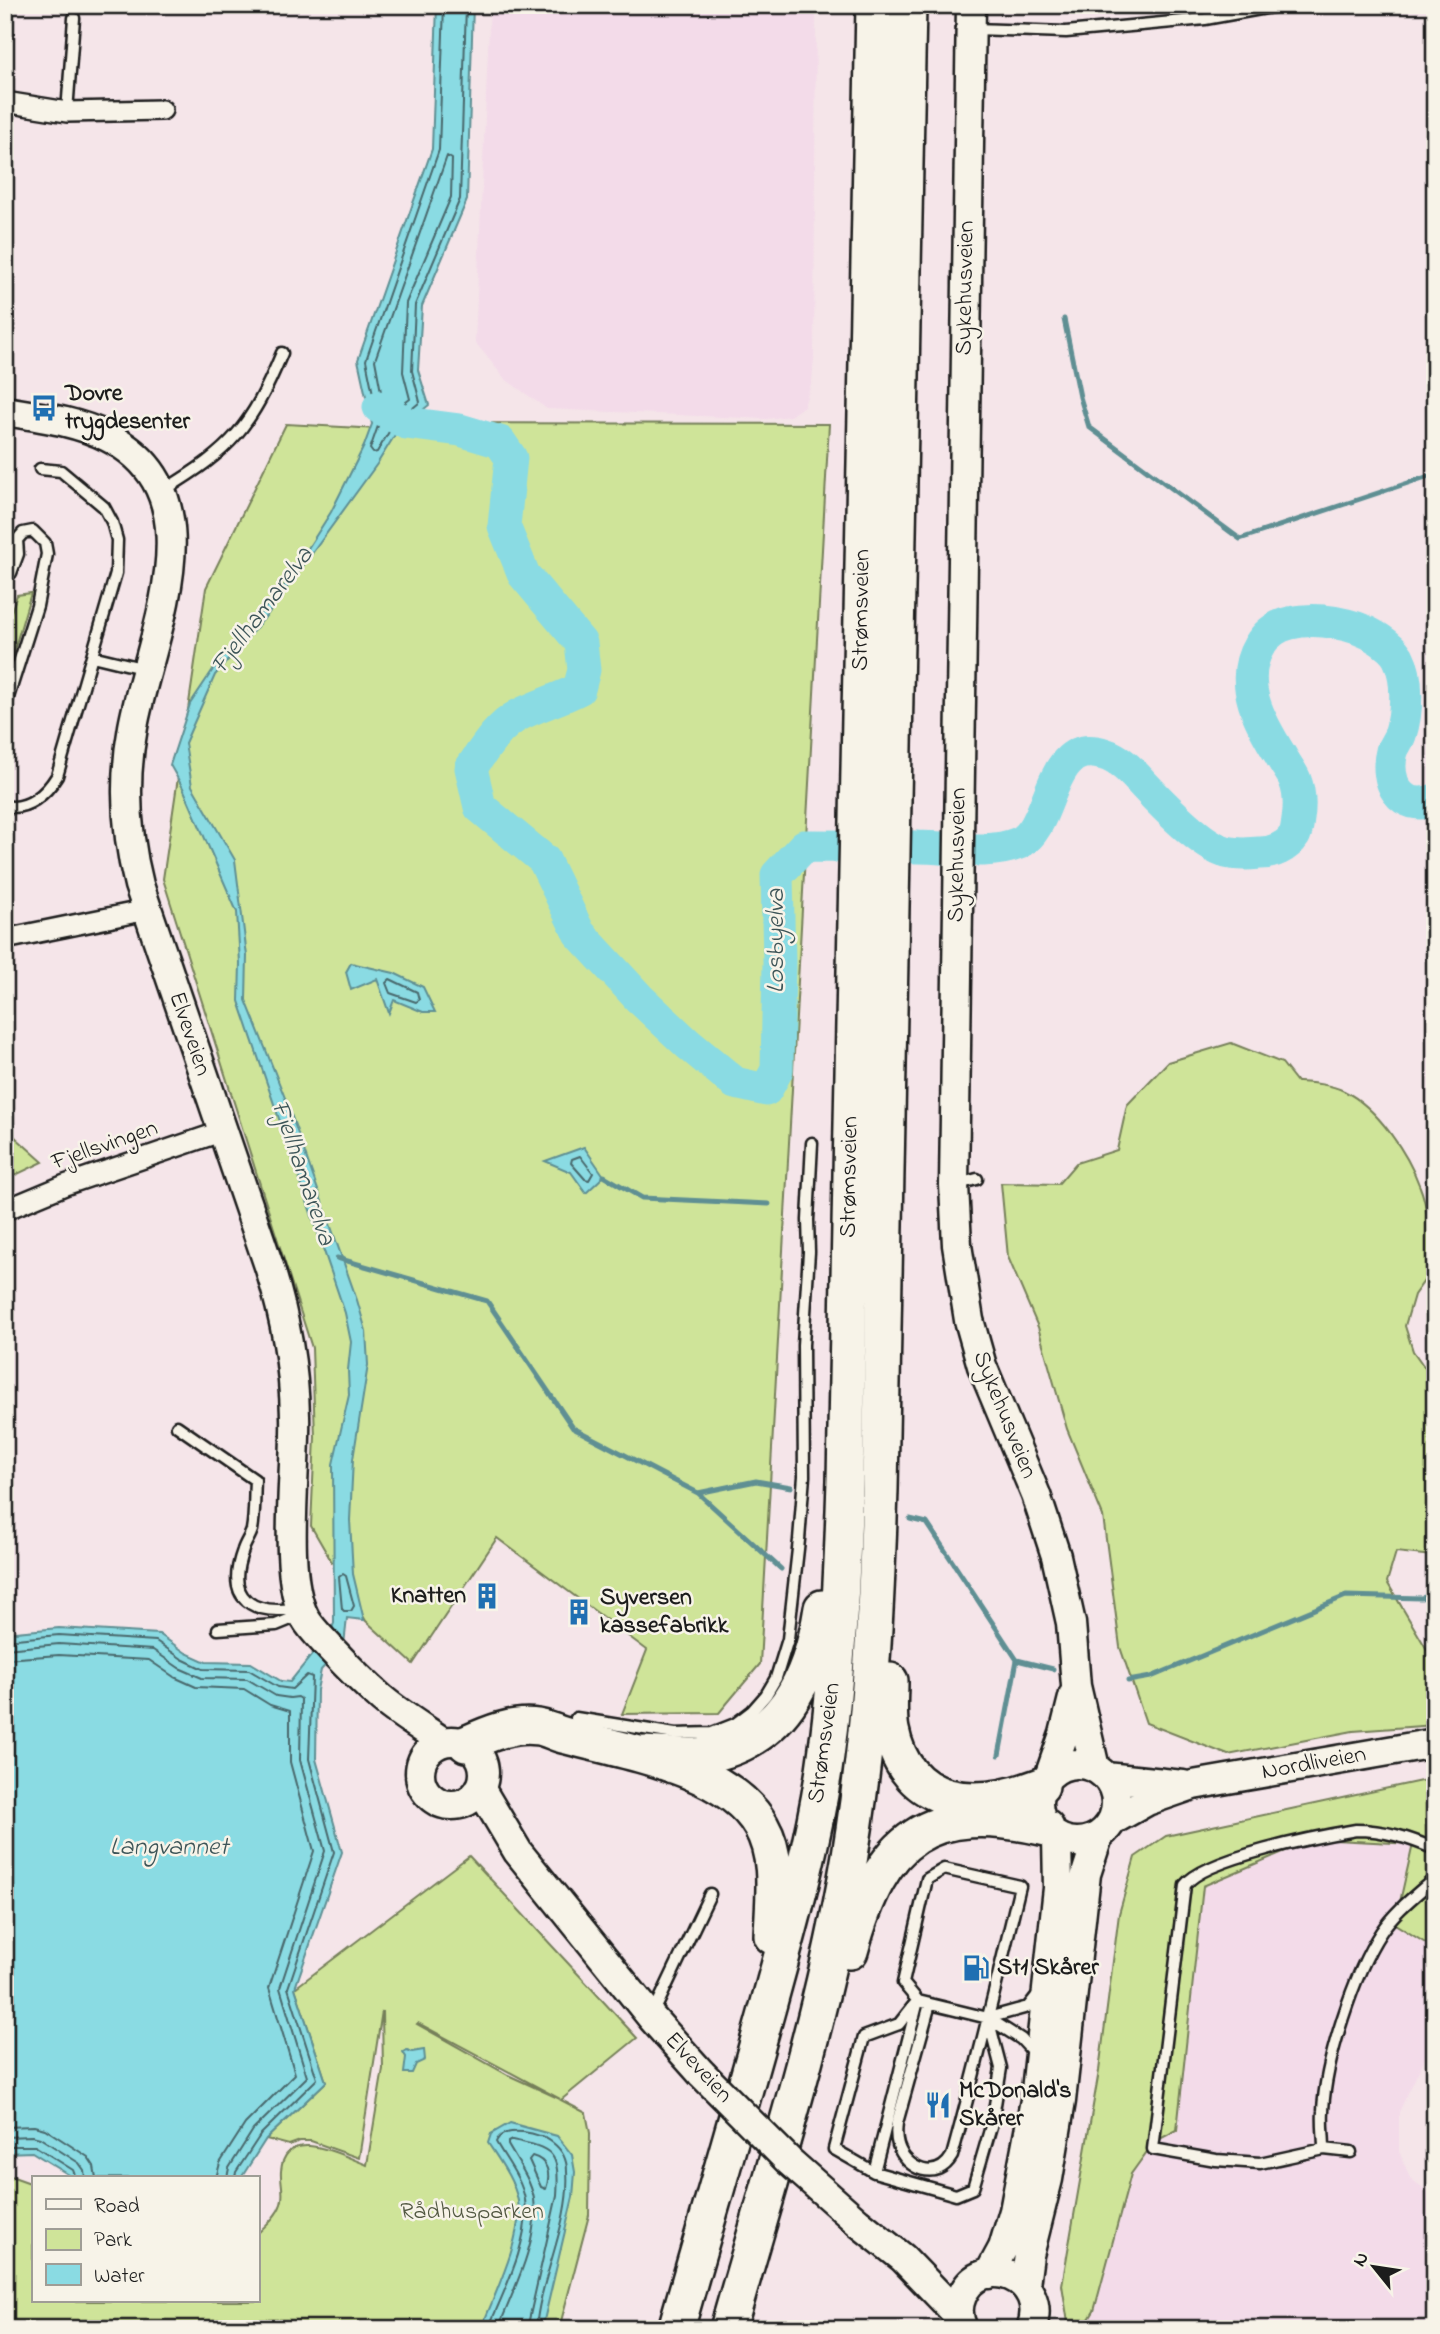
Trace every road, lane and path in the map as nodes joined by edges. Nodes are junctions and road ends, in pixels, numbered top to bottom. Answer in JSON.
{"nodes":[{"id":1,"x":872,"y":5,"type":"edge"},
{"id":2,"x":908,"y":5,"type":"edge"},
{"id":3,"x":1283,"y":5,"type":"edge"},
{"id":4,"x":971,"y":17,"type":"edge"},
{"id":5,"x":74,"y":18,"type":"dead end"},
{"id":6,"x":5,"y":102,"type":"edge"},
{"id":7,"x":162,"y":110,"type":"dead end"},
{"id":8,"x":66,"y":112,"type":"junction"},
{"id":9,"x":282,"y":354,"type":"dead end"},
{"id":10,"x":5,"y":411,"type":"edge"},
{"id":11,"x":40,"y":468,"type":"dead end"},
{"id":12,"x":160,"y":492,"type":"junction"},
{"id":13,"x":11,"y":573,"type":"dead end"},
{"id":14,"x":92,"y":656,"type":"junction"},
{"id":15,"x":146,"y":669,"type":"junction"},
{"id":16,"x":5,"y":707,"type":"edge"},
{"id":17,"x":5,"y":806,"type":"edge"},
{"id":18,"x":147,"y":910,"type":"junction"},
{"id":19,"x":5,"y":939,"type":"edge"},
{"id":20,"x":889,"y":997,"type":"junction"},
{"id":21,"x":851,"y":1112,"type":"junction"},
{"id":22,"x":223,"y":1131,"type":"junction"},
{"id":23,"x":812,"y":1143,"type":"dead end"},
{"id":24,"x":5,"y":1210,"type":"edge"},
{"id":25,"x":177,"y":1426,"type":"dead end"},
{"id":26,"x":307,"y":1618,"type":"junction"},
{"id":27,"x":218,"y":1629,"type":"dead end"},
{"id":28,"x":1076,"y":1686,"type":"junction"},
{"id":29,"x":384,"y":1700,"type":"junction"},
{"id":30,"x":570,"y":1726,"type":"junction"},
{"id":31,"x":1435,"y":1743,"type":"edge"},
{"id":32,"x":645,"y":1755,"type":"junction"},
{"id":33,"x":468,"y":1759,"type":"junction"},
{"id":34,"x":422,"y":1762,"type":"junction"},
{"id":35,"x":1101,"y":1773,"type":"junction"},
{"id":36,"x":1045,"y":1780,"type":"junction"},
{"id":37,"x":1193,"y":1785,"type":"junction"},
{"id":38,"x":455,"y":1804,"type":"junction"},
{"id":39,"x":1106,"y":1828,"type":"junction"},
{"id":40,"x":1051,"y":1833,"type":"junction"},
{"id":41,"x":1435,"y":1849,"type":"edge"},
{"id":42,"x":519,"y":1852,"type":"junction"},
{"id":43,"x":1435,"y":1878,"type":"edge"},
{"id":44,"x":710,"y":1894,"type":"dead end"},
{"id":45,"x":1050,"y":1974,"type":"junction"},
{"id":46,"x":918,"y":2001,"type":"junction"},
{"id":47,"x":769,"y":2003,"type":"junction"},
{"id":48,"x":930,"y":2004,"type":"junction"},
{"id":49,"x":652,"y":2018,"type":"junction"},
{"id":50,"x":988,"y":2018,"type":"junction"},
{"id":51,"x":1040,"y":2067,"type":"junction"},
{"id":52,"x":1324,"y":2149,"type":"junction"},
{"id":53,"x":1350,"y":2152,"type":"dead end"},
{"id":54,"x":874,"y":2172,"type":"junction"},
{"id":55,"x":903,"y":2258,"type":"junction"},
{"id":56,"x":980,"y":2278,"type":"junction"},
{"id":57,"x":1025,"y":2284,"type":"junction"},
{"id":58,"x":961,"y":2322,"type":"edge"},
{"id":59,"x":729,"y":2323,"type":"edge"},
{"id":60,"x":676,"y":2329,"type":"edge"},
{"id":61,"x":1031,"y":2329,"type":"edge"}],
"edges":[{"from":1,"to":21,"type":"highway","name":"Strømsveien"},
{"from":2,"to":20,"type":"highway","name":"Strømsveien"},
{"from":3,"to":4,"type":"lane"},
{"from":4,"to":28,"type":"main road","name":"Sykehusveien"},
{"from":5,"to":8,"type":"lane"},
{"from":6,"to":8,"type":"street"},
{"from":7,"to":8,"type":"street"},
{"from":9,"to":12,"type":"lane"},
{"from":10,"to":12,"type":"main road","name":"Elveveien"},
{"from":11,"to":14,"type":"lane"},
{"from":12,"to":15,"type":"main road","name":"Elveveien"},
{"from":13,"to":16,"type":"lane"},
{"from":14,"to":15,"type":"lane"},
{"from":14,"to":17,"type":"lane"},
{"from":15,"to":18,"type":"main road","name":"Elveveien"},
{"from":18,"to":19,"type":"street"},
{"from":18,"to":22,"type":"main road","name":"Elveveien"},
{"from":20,"to":36,"type":"highway"},
{"from":20,"to":59,"type":"highway","name":"Strømsveien"},
{"from":21,"to":32,"type":"highway"},
{"from":21,"to":47,"type":"highway","name":"Strømsveien"},
{"from":22,"to":24,"type":"street","name":"Fjellsvingen"},
{"from":22,"to":26,"type":"main road","name":"Elveveien"},
{"from":23,"to":30,"type":"lane"},
{"from":25,"to":26,"type":"lane"},
{"from":26,"to":27,"type":"lane"},
{"from":26,"to":29,"type":"main road","name":"Elveveien"},
{"from":28,"to":35,"type":"main road","name":"Sykehusveien"},
{"from":28,"to":36,"type":"main road","name":"Sykehusveien"},
{"from":29,"to":33,"type":"main road","name":"Elveveien"},
{"from":29,"to":34,"type":"main road","name":"Elveveien"},
{"from":30,"to":32,"type":"highway"},
{"from":30,"to":33,"type":"highway"},
{"from":31,"to":37,"type":"main road","name":"Nordliveien"},
{"from":32,"to":47,"type":"highway"},
{"from":33,"to":34,"type":"main road"},
{"from":33,"to":38,"type":"main road"},
{"from":33,"to":42,"type":"main road","name":"Elveveien"},
{"from":34,"to":38,"type":"main road","name":"Elveveien"},
{"from":35,"to":36,"type":"main road"},
{"from":35,"to":37,"type":"main road","name":"Nordliveien"},
{"from":35,"to":39,"type":"main road"},
{"from":36,"to":40,"type":"main road"},
{"from":37,"to":39,"type":"main road","name":"Nordliveien"},
{"from":38,"to":42,"type":"main road","name":"Elveveien"},
{"from":39,"to":40,"type":"main road"},
{"from":39,"to":57,"type":"main road"},
{"from":40,"to":45,"type":"main road"},
{"from":40,"to":59,"type":"highway"},
{"from":41,"to":52,"type":"lane"},
{"from":42,"to":49,"type":"main road","name":"Elveveien"},
{"from":43,"to":52,"type":"lane"},
{"from":44,"to":49,"type":"lane"},
{"from":45,"to":50,"type":"lane"},
{"from":45,"to":51,"type":"main road"},
{"from":46,"to":48,"type":"lane"},
{"from":46,"to":50,"type":"lane"},
{"from":46,"to":54,"type":"lane"},
{"from":46,"to":54,"type":"lane"},
{"from":47,"to":60,"type":"highway","name":"Strømsveien"},
{"from":48,"to":50,"type":"lane"},
{"from":48,"to":50,"type":"lane"},
{"from":49,"to":55,"type":"main road","name":"Elveveien","bridge":true},
{"from":50,"to":51,"type":"lane"},
{"from":50,"to":54,"type":"lane"},
{"from":51,"to":56,"type":"main road"},
{"from":52,"to":53,"type":"lane"},
{"from":55,"to":56,"type":"main road","name":"Elveveien"},
{"from":55,"to":58,"type":"main road","name":"Elveveien"},
{"from":56,"to":57,"type":"main road","name":"Elveveien"},
{"from":56,"to":58,"type":"main road"},
{"from":57,"to":61,"type":"main road"}]}
